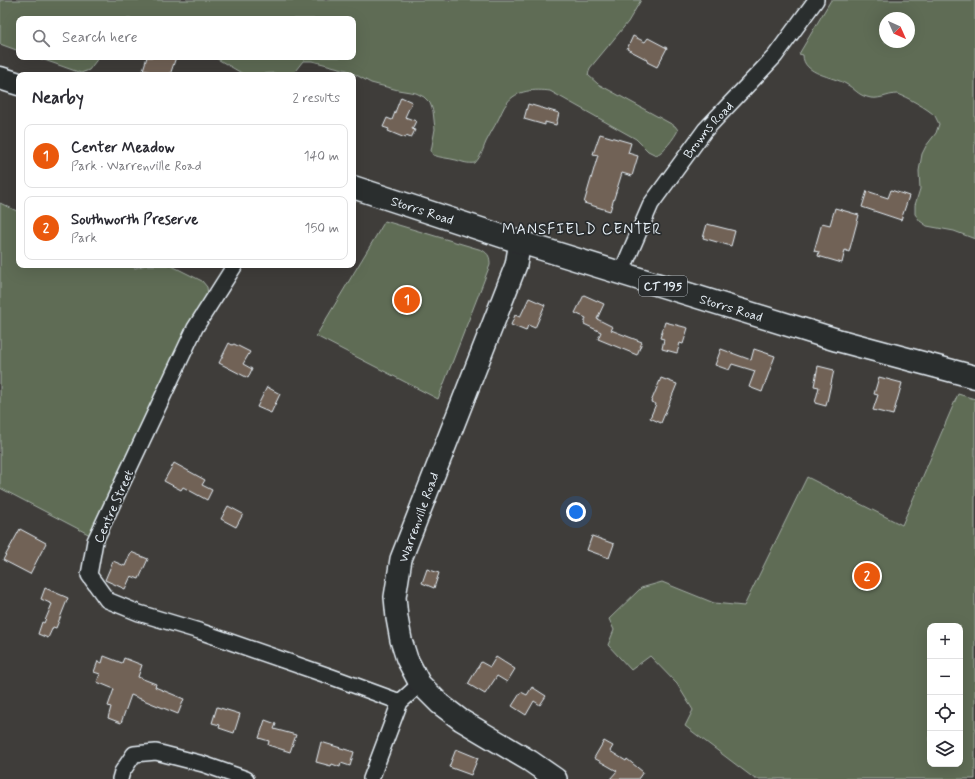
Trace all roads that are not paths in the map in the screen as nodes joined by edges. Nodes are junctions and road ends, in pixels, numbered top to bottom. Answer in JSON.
{"nodes":[{"id":1,"x":816,"y":0,"type":"edge"},
{"id":2,"x":0,"y":78,"type":"edge"},
{"id":3,"x":16,"y":83,"type":"edge"},
{"id":4,"x":356,"y":189,"type":"edge"},
{"id":5,"x":520,"y":242,"type":"junction"},
{"id":6,"x":233,"y":268,"type":"edge"},
{"id":7,"x":621,"y":273,"type":"junction"},
{"id":8,"x":975,"y":378,"type":"edge"},
{"id":9,"x":420,"y":684,"type":"junction"},
{"id":10,"x":400,"y":702,"type":"junction"},
{"id":11,"x":120,"y":779,"type":"edge"},
{"id":12,"x":246,"y":779,"type":"edge"},
{"id":13,"x":371,"y":779,"type":"edge"},
{"id":14,"x":556,"y":779,"type":"edge"}],
"edges":[{"from":1,"to":7,"type":"street","name":"Browns Road"},
{"from":2,"to":3,"type":"main road"},
{"from":4,"to":5,"type":"main road","name":"Storrs Road","number":"CT 195"},
{"from":5,"to":7,"type":"main road","name":"Storrs Road","number":"CT 195"},
{"from":5,"to":9,"type":"main road","name":"Warrenville Road"},
{"from":6,"to":10,"type":"street","name":"Centre Street"},
{"from":7,"to":8,"type":"main road","name":"Storrs Road","number":"CT 195"},
{"from":9,"to":10,"type":"street"},
{"from":9,"to":14,"type":"main road","name":"Warrenville Road"},
{"from":10,"to":13,"type":"street"},
{"from":11,"to":12,"type":"street"}]}
